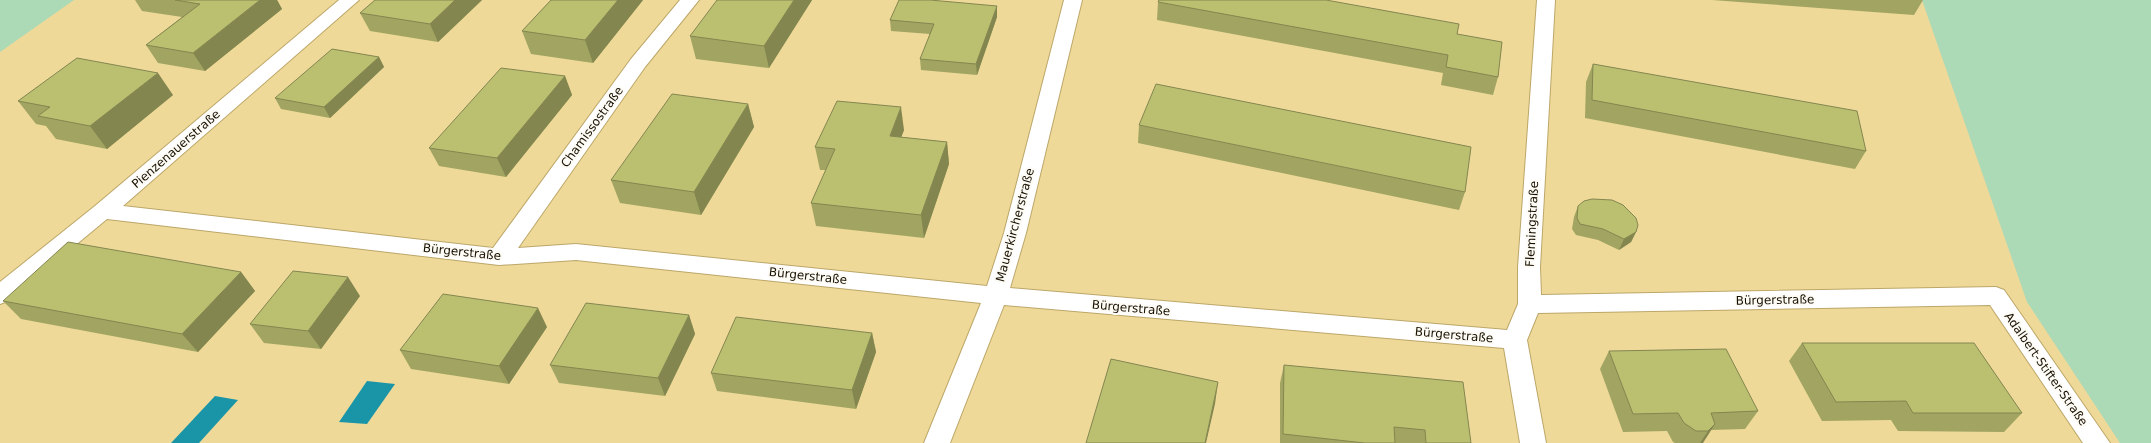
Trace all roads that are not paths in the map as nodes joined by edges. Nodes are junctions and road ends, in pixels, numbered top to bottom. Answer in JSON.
{"nodes":[{"id":1,"x":350,"y":0,"type":"edge"},
{"id":2,"x":690,"y":0,"type":"edge"},
{"id":3,"x":1073,"y":0,"type":"edge"},
{"id":4,"x":1546,"y":0,"type":"edge"},
{"id":5,"x":103,"y":211,"type":"junction"},
{"id":6,"x":499,"y":258,"type":"junction"},
{"id":7,"x":0,"y":294,"type":"edge"},
{"id":8,"x":996,"y":296,"type":"junction"},
{"id":9,"x":1996,"y":296,"type":"joint"},
{"id":10,"x":1530,"y":304,"type":"junction"},
{"id":11,"x":1515,"y":340,"type":"junction"},
{"id":12,"x":937,"y":443,"type":"edge"},
{"id":13,"x":1533,"y":443,"type":"edge"},
{"id":14,"x":2097,"y":443,"type":"edge"}],
"edges":[{"from":1,"to":5,"type":"street","name":"Pienzenauerstraße"},
{"from":2,"to":6,"type":"street","name":"Chamissostraße"},
{"from":3,"to":8,"type":"street","name":"Mauerkircherstraße"},
{"from":4,"to":10,"type":"street","name":"Flemingstraße"},
{"from":5,"to":6,"type":"street","name":"Bürgerstraße"},
{"from":5,"to":7,"type":"street","name":"Pienzenauerstraße"},
{"from":6,"to":8,"type":"street","name":"Bürgerstraße"},
{"from":8,"to":11,"type":"street","name":"Bürgerstraße"},
{"from":8,"to":12,"type":"street","name":"Mauerkircherstraße"},
{"from":9,"to":10,"type":"street","name":"Bürgerstraße"},
{"from":9,"to":14,"type":"street","name":"Adalbert-Stifter-Straße"},
{"from":10,"to":11,"type":"street","name":"Flemingstraße"},
{"from":11,"to":13,"type":"street"}]}
